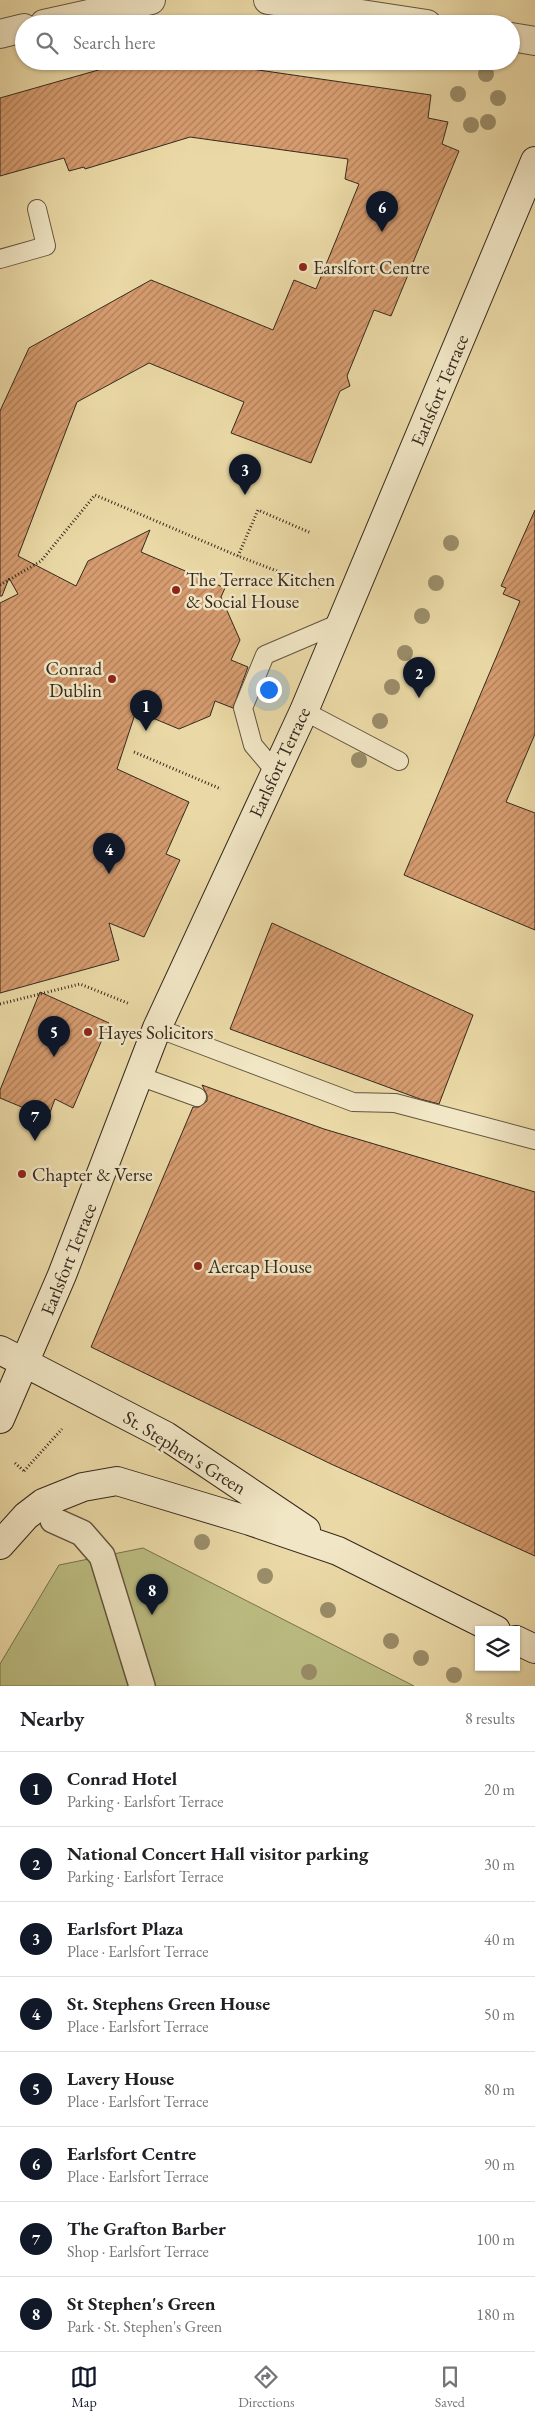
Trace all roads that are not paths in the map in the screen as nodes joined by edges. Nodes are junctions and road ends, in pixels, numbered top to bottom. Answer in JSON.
{"nodes":[{"id":1,"x":152,"y":0,"type":"edge"},
{"id":2,"x":268,"y":0,"type":"edge"},
{"id":3,"x":84,"y":15,"type":"edge"},
{"id":4,"x":367,"y":15,"type":"edge"},
{"id":5,"x":15,"y":30,"type":"edge"},
{"id":6,"x":0,"y":34,"type":"edge"},
{"id":7,"x":520,"y":38,"type":"edge"},
{"id":8,"x":535,"y":41,"type":"edge"},
{"id":9,"x":535,"y":161,"type":"edge"},
{"id":10,"x":36,"y":209,"type":"dead end"},
{"id":11,"x":0,"y":259,"type":"edge"},
{"id":12,"x":346,"y":611,"type":"junction"},
{"id":13,"x":304,"y":711,"type":"junction"},
{"id":14,"x":400,"y":761,"type":"dead end"},
{"id":15,"x":275,"y":771,"type":"junction"},
{"id":16,"x":157,"y":1028,"type":"junction"},
{"id":17,"x":139,"y":1076,"type":"junction"},
{"id":18,"x":197,"y":1097,"type":"dead end"},
{"id":19,"x":535,"y":1140,"type":"edge"},
{"id":20,"x":0,"y":1350,"type":"edge"},
{"id":21,"x":25,"y":1364,"type":"junction"},
{"id":22,"x":0,"y":1419,"type":"edge"},
{"id":23,"x":53,"y":1520,"type":"dead end"},
{"id":24,"x":0,"y":1545,"type":"edge"},
{"id":25,"x":338,"y":1551,"type":"junction"},
{"id":26,"x":488,"y":1626,"type":"edge"},
{"id":27,"x":520,"y":1642,"type":"edge"},
{"id":28,"x":535,"y":1649,"type":"edge"},
{"id":29,"x":142,"y":1686,"type":"edge"}],
"edges":[{"from":1,"to":3,"type":"main road"},
{"from":2,"to":4,"type":"main road"},
{"from":5,"to":6,"type":"main road"},
{"from":7,"to":8,"type":"main road"},
{"from":9,"to":12,"type":"main road","name":"Earlsfort Terrace"},
{"from":10,"to":11,"type":"lane"},
{"from":12,"to":13,"type":"main road","name":"Earlsfort Terrace"},
{"from":12,"to":15,"type":"lane"},
{"from":13,"to":14,"type":"lane"},
{"from":13,"to":15,"type":"main road","name":"Earlsfort Terrace"},
{"from":15,"to":16,"type":"main road","name":"Earlsfort Terrace"},
{"from":16,"to":17,"type":"main road","name":"Earlsfort Terrace"},
{"from":16,"to":19,"type":"lane"},
{"from":17,"to":18,"type":"lane"},
{"from":17,"to":21,"type":"main road","name":"Earlsfort Terrace"},
{"from":20,"to":21,"type":"main road","name":"St. Stephen's Green"},
{"from":21,"to":22,"type":"main road"},
{"from":21,"to":25,"type":"main road","name":"St. Stephen's Green"},
{"from":23,"to":29,"type":"street"},
{"from":24,"to":25,"type":"main road","name":"St. Stephen's Green"},
{"from":25,"to":26,"type":"main road","name":"St. Stephen's Green"},
{"from":27,"to":28,"type":"main road"}]}
